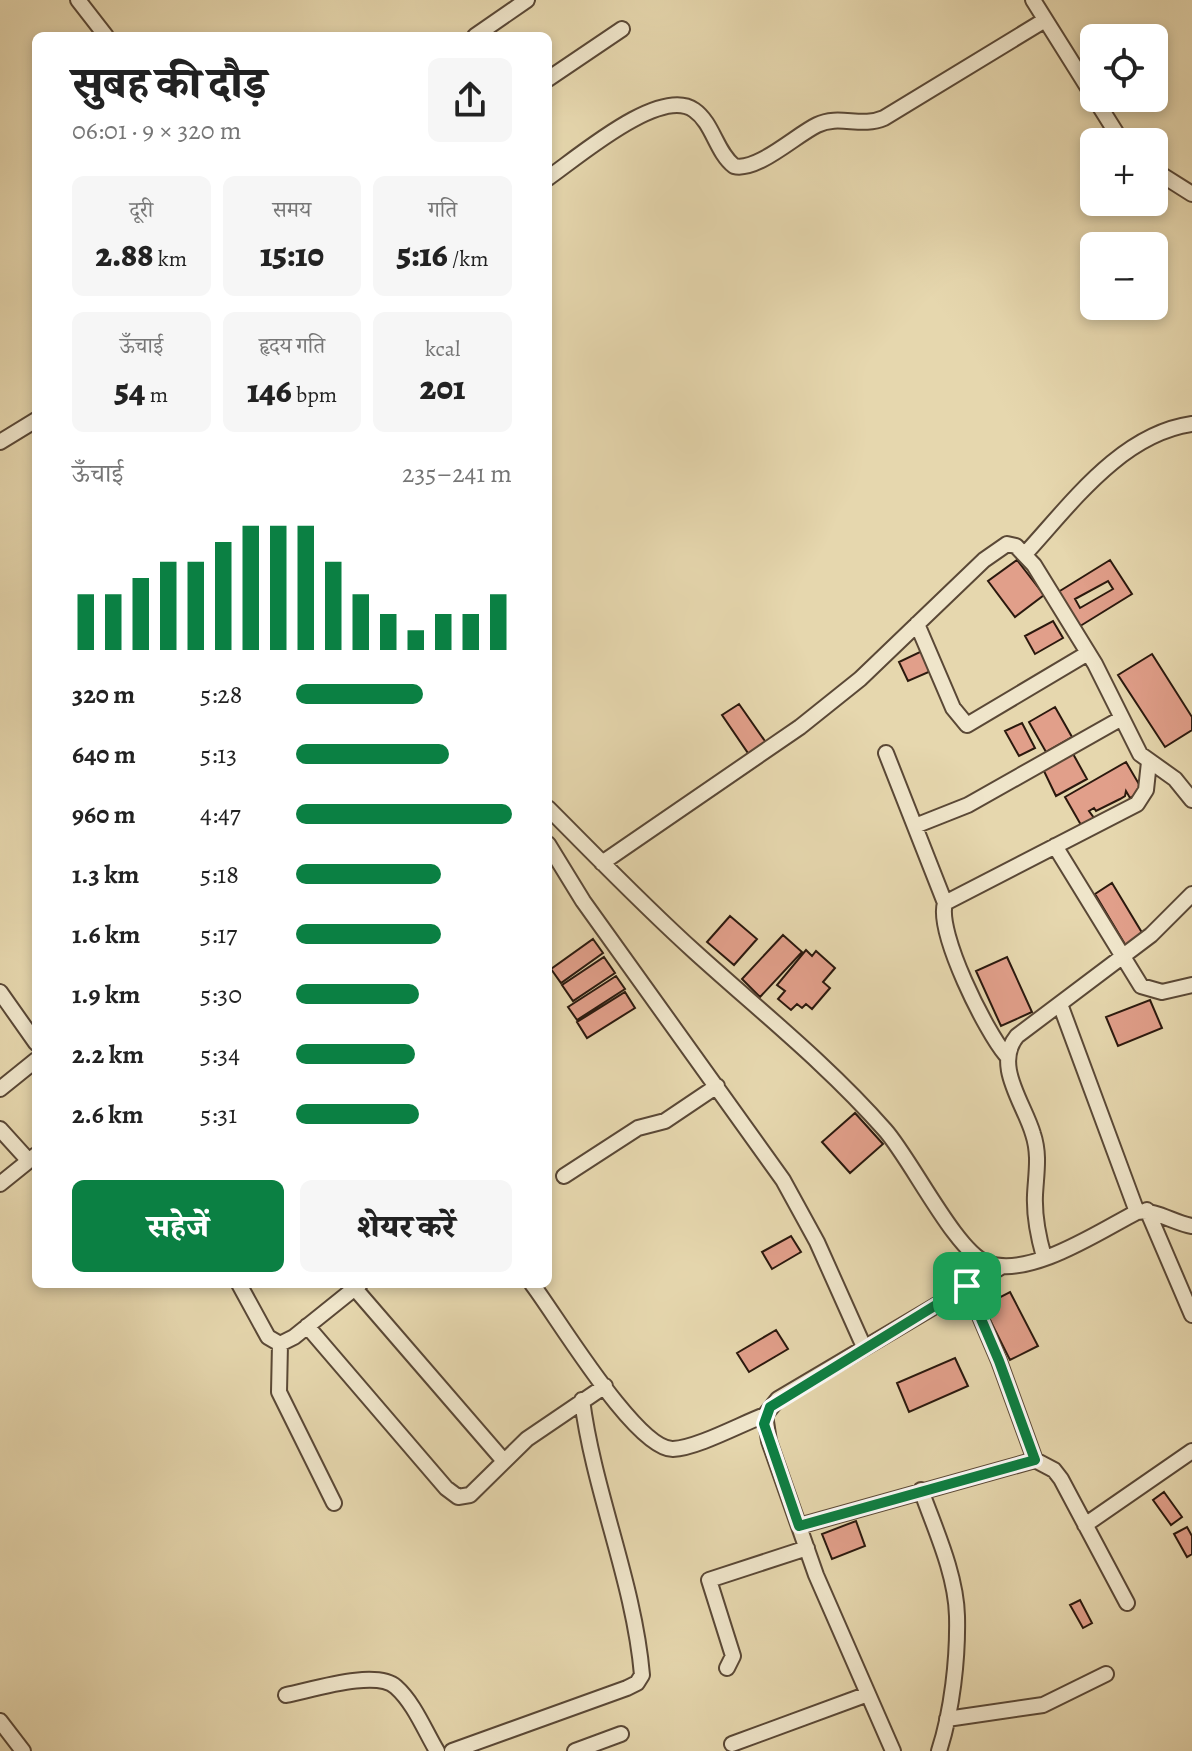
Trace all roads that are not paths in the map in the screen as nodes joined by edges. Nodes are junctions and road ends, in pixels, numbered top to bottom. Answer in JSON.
{"nodes":[{"id":1,"x":78,"y":0,"type":"edge"},
{"id":2,"x":527,"y":0,"type":"edge"},
{"id":3,"x":1033,"y":0,"type":"edge"},
{"id":4,"x":1045,"y":20,"type":"junction"},
{"id":5,"x":622,"y":29,"type":"dead end"},
{"id":6,"x":103,"y":32,"type":"edge"},
{"id":7,"x":481,"y":32,"type":"edge"},
{"id":8,"x":552,"y":76,"type":"edge"},
{"id":9,"x":1113,"y":128,"type":"edge"},
{"id":10,"x":552,"y":175,"type":"edge"},
{"id":11,"x":1168,"y":179,"type":"edge"},
{"id":12,"x":1192,"y":194,"type":"edge"},
{"id":13,"x":32,"y":422,"type":"edge"},
{"id":14,"x":1192,"y":424,"type":"edge"},
{"id":15,"x":0,"y":442,"type":"edge"},
{"id":16,"x":1025,"y":554,"type":"junction"},
{"id":17,"x":917,"y":624,"type":"junction"},
{"id":18,"x":1088,"y":653,"type":"junction"},
{"id":19,"x":1122,"y":718,"type":"junction"},
{"id":20,"x":886,"y":753,"type":"dead end"},
{"id":21,"x":1149,"y":762,"type":"junction"},
{"id":22,"x":1192,"y":800,"type":"edge"},
{"id":23,"x":552,"y":812,"type":"edge"},
{"id":24,"x":915,"y":826,"type":"junction"},
{"id":25,"x":1055,"y":846,"type":"junction"},
{"id":26,"x":552,"y":851,"type":"edge"},
{"id":27,"x":602,"y":863,"type":"junction"},
{"id":28,"x":1192,"y":894,"type":"edge"},
{"id":29,"x":945,"y":903,"type":"junction"},
{"id":30,"x":1121,"y":958,"type":"junction"},
{"id":31,"x":1192,"y":985,"type":"edge"},
{"id":32,"x":0,"y":992,"type":"edge"},
{"id":33,"x":1060,"y":1004,"type":"junction"},
{"id":34,"x":32,"y":1037,"type":"edge"},
{"id":35,"x":1006,"y":1055,"type":"junction"},
{"id":36,"x":32,"y":1063,"type":"edge"},
{"id":37,"x":717,"y":1086,"type":"junction"},
{"id":38,"x":0,"y":1089,"type":"edge"},
{"id":39,"x":0,"y":1129,"type":"edge"},
{"id":40,"x":32,"y":1158,"type":"edge"},
{"id":41,"x":564,"y":1176,"type":"dead end"},
{"id":42,"x":0,"y":1184,"type":"edge"},
{"id":43,"x":1142,"y":1211,"type":"junction"},
{"id":44,"x":1192,"y":1226,"type":"edge"},
{"id":45,"x":1044,"y":1257,"type":"junction"},
{"id":46,"x":1001,"y":1267,"type":"junction"},
{"id":47,"x":967,"y":1286,"type":"junction"},
{"id":48,"x":241,"y":1288,"type":"edge"},
{"id":49,"x":351,"y":1288,"type":"edge"},
{"id":50,"x":358,"y":1288,"type":"edge"},
{"id":51,"x":535,"y":1288,"type":"edge"},
{"id":52,"x":1192,"y":1315,"type":"edge"},
{"id":53,"x":307,"y":1326,"type":"junction"},
{"id":54,"x":280,"y":1344,"type":"junction"},
{"id":55,"x":864,"y":1347,"type":"junction"},
{"id":56,"x":605,"y":1386,"type":"junction"},
{"id":57,"x":582,"y":1400,"type":"junction"},
{"id":58,"x":765,"y":1415,"type":"junction"},
{"id":59,"x":1192,"y":1451,"type":"edge"},
{"id":60,"x":1035,"y":1460,"type":"junction"},
{"id":61,"x":504,"y":1461,"type":"junction"},
{"id":62,"x":921,"y":1490,"type":"junction"},
{"id":63,"x":334,"y":1503,"type":"dead end"},
{"id":64,"x":1085,"y":1525,"type":"junction"},
{"id":65,"x":799,"y":1526,"type":"junction"},
{"id":66,"x":807,"y":1548,"type":"junction"},
{"id":67,"x":1127,"y":1603,"type":"dead end"},
{"id":68,"x":727,"y":1668,"type":"dead end"},
{"id":69,"x":1106,"y":1674,"type":"dead end"},
{"id":70,"x":868,"y":1694,"type":"junction"},
{"id":71,"x":286,"y":1695,"type":"dead end"},
{"id":72,"x":947,"y":1719,"type":"junction"},
{"id":73,"x":0,"y":1721,"type":"edge"},
{"id":74,"x":621,"y":1734,"type":"dead end"},
{"id":75,"x":732,"y":1744,"type":"dead end"},
{"id":76,"x":23,"y":1751,"type":"edge"},
{"id":77,"x":437,"y":1751,"type":"edge"},
{"id":78,"x":452,"y":1751,"type":"edge"},
{"id":79,"x":575,"y":1751,"type":"edge"},
{"id":80,"x":893,"y":1751,"type":"edge"},
{"id":81,"x":939,"y":1751,"type":"edge"}],
"edges":[{"from":1,"to":6,"type":"street"},
{"from":2,"to":7,"type":"street"},
{"from":3,"to":4,"type":"street"},
{"from":4,"to":9,"type":"street"},
{"from":4,"to":10,"type":"street"},
{"from":5,"to":8,"type":"street"},
{"from":11,"to":12,"type":"street"},
{"from":13,"to":15,"type":"street"},
{"from":14,"to":16,"type":"street"},
{"from":16,"to":17,"type":"street"},
{"from":16,"to":18,"type":"street"},
{"from":17,"to":18,"type":"street"},
{"from":17,"to":27,"type":"street"},
{"from":18,"to":19,"type":"street"},
{"from":19,"to":21,"type":"street"},
{"from":19,"to":24,"type":"street"},
{"from":20,"to":24,"type":"street"},
{"from":21,"to":22,"type":"street"},
{"from":21,"to":25,"type":"street"},
{"from":23,"to":27,"type":"street"},
{"from":24,"to":29,"type":"street"},
{"from":25,"to":29,"type":"street"},
{"from":25,"to":30,"type":"street"},
{"from":26,"to":37,"type":"street"},
{"from":27,"to":46,"type":"street"},
{"from":28,"to":30,"type":"street"},
{"from":29,"to":35,"type":"street"},
{"from":30,"to":31,"type":"street"},
{"from":30,"to":33,"type":"street"},
{"from":32,"to":34,"type":"street"},
{"from":33,"to":35,"type":"street"},
{"from":33,"to":43,"type":"street"},
{"from":35,"to":45,"type":"street"},
{"from":36,"to":38,"type":"street"},
{"from":37,"to":41,"type":"street"},
{"from":37,"to":55,"type":"street"},
{"from":39,"to":40,"type":"street"},
{"from":40,"to":42,"type":"street"},
{"from":43,"to":44,"type":"street"},
{"from":43,"to":45,"type":"street"},
{"from":43,"to":52,"type":"street"},
{"from":45,"to":46,"type":"street"},
{"from":46,"to":47,"type":"street"},
{"from":47,"to":55,"type":"street"},
{"from":47,"to":60,"type":"street"},
{"from":48,"to":54,"type":"street"},
{"from":49,"to":53,"type":"street"},
{"from":50,"to":61,"type":"street"},
{"from":51,"to":56,"type":"street"},
{"from":53,"to":54,"type":"street"},
{"from":53,"to":61,"type":"street"},
{"from":54,"to":63,"type":"street"},
{"from":55,"to":58,"type":"street"},
{"from":56,"to":57,"type":"street"},
{"from":56,"to":58,"type":"street"},
{"from":57,"to":61,"type":"street"},
{"from":57,"to":78,"type":"street"},
{"from":58,"to":65,"type":"street"},
{"from":59,"to":64,"type":"street"},
{"from":60,"to":62,"type":"street"},
{"from":60,"to":64,"type":"street"},
{"from":62,"to":65,"type":"street"},
{"from":62,"to":72,"type":"street"},
{"from":64,"to":67,"type":"street"},
{"from":65,"to":66,"type":"street"},
{"from":66,"to":68,"type":"street"},
{"from":66,"to":70,"type":"street"},
{"from":69,"to":72,"type":"street"},
{"from":70,"to":75,"type":"street"},
{"from":70,"to":80,"type":"street"},
{"from":71,"to":77,"type":"street"},
{"from":72,"to":81,"type":"street"},
{"from":73,"to":76,"type":"street"},
{"from":74,"to":79,"type":"street"}]}
